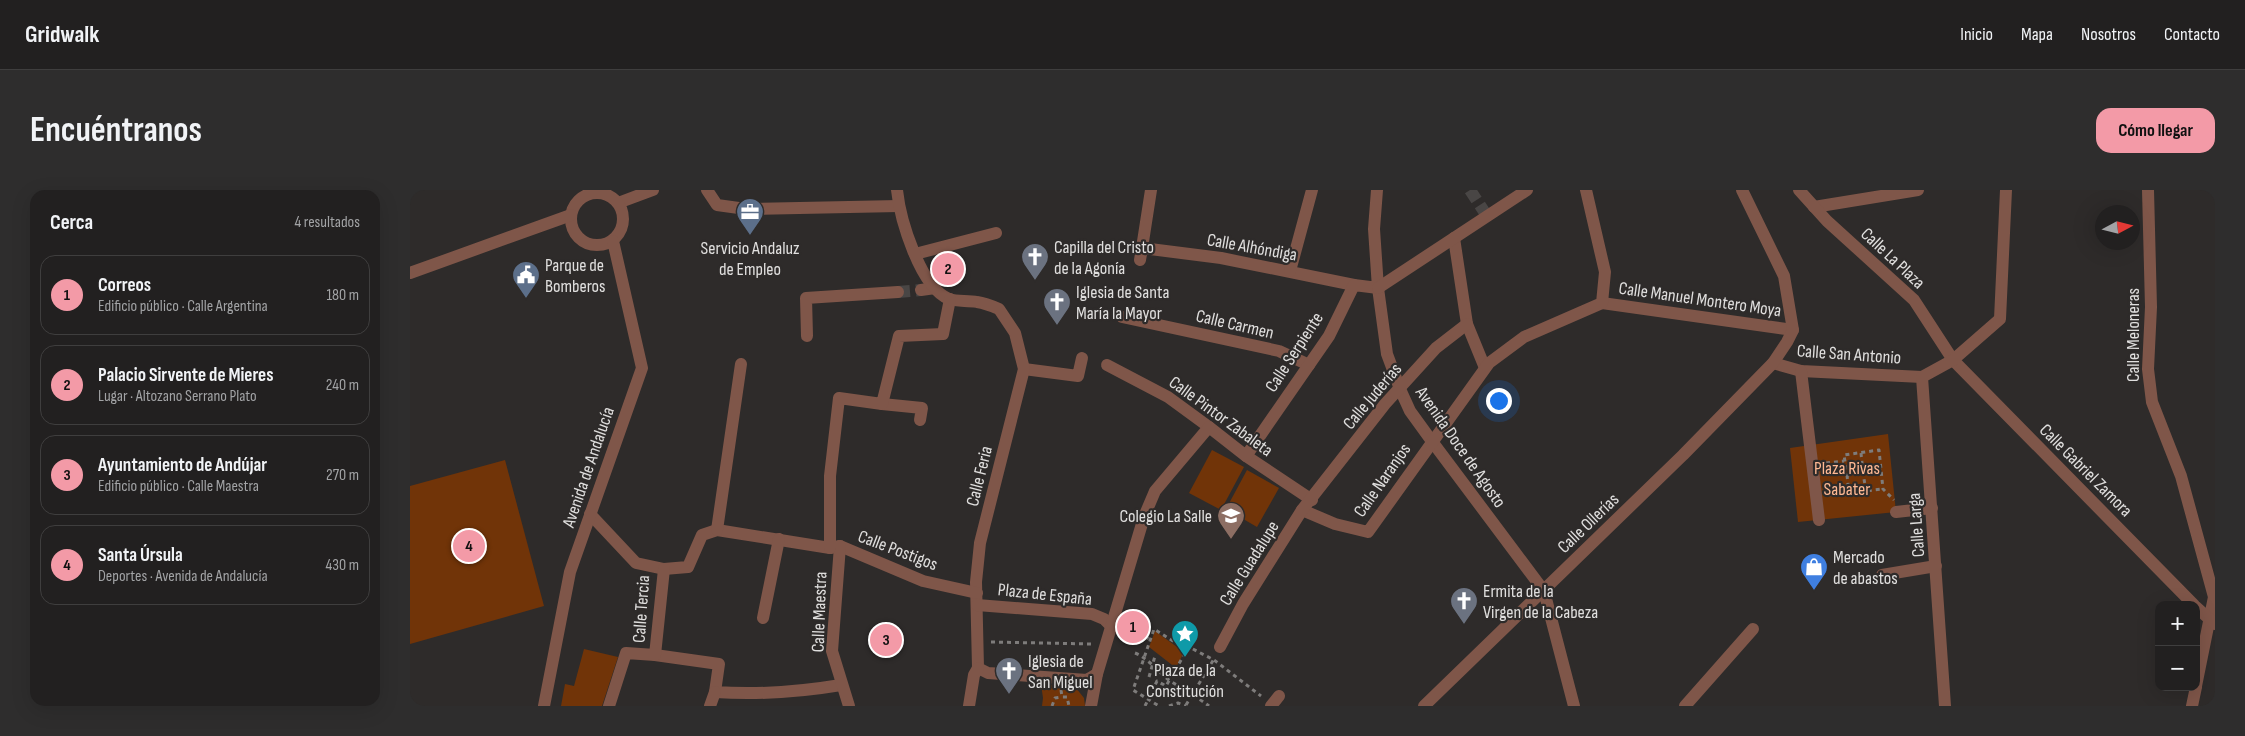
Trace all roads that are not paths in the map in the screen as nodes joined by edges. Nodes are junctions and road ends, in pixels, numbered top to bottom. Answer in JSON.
{"nodes":[{"id":1,"x":652,"y":190,"type":"edge"},
{"id":2,"x":707,"y":190,"type":"edge"},
{"id":3,"x":897,"y":190,"type":"edge"},
{"id":4,"x":1151,"y":190,"type":"edge"},
{"id":5,"x":1312,"y":190,"type":"edge"},
{"id":6,"x":1377,"y":190,"type":"edge"},
{"id":7,"x":1527,"y":190,"type":"edge"},
{"id":8,"x":1586,"y":190,"type":"edge"},
{"id":9,"x":1742,"y":190,"type":"edge"},
{"id":10,"x":1799,"y":190,"type":"edge"},
{"id":11,"x":1918,"y":190,"type":"edge"},
{"id":12,"x":2006,"y":190,"type":"edge"},
{"id":13,"x":2148,"y":190,"type":"edge"},
{"id":14,"x":612,"y":196,"type":"edge"},
{"id":15,"x":899,"y":206,"type":"junction"},
{"id":16,"x":1814,"y":207,"type":"junction"},
{"id":17,"x":571,"y":215,"type":"junction"},
{"id":18,"x":996,"y":233,"type":"dead end"},
{"id":19,"x":1454,"y":238,"type":"junction"},
{"id":20,"x":613,"y":241,"type":"junction"},
{"id":21,"x":915,"y":254,"type":"junction"},
{"id":22,"x":1290,"y":271,"type":"junction"},
{"id":23,"x":410,"y":273,"type":"edge"},
{"id":24,"x":1354,"y":285,"type":"junction"},
{"id":25,"x":935,"y":288,"type":"junction"},
{"id":26,"x":1378,"y":288,"type":"junction"},
{"id":27,"x":921,"y":290,"type":"tunnel mouth"},
{"id":28,"x":898,"y":292,"type":"tunnel mouth"},
{"id":29,"x":950,"y":299,"type":"junction"},
{"id":30,"x":1602,"y":302,"type":"junction"},
{"id":31,"x":1122,"y":317,"type":"dead end"},
{"id":32,"x":1467,"y":324,"type":"junction"},
{"id":33,"x":1793,"y":330,"type":"junction"},
{"id":34,"x":807,"y":336,"type":"dead end"},
{"id":35,"x":1082,"y":358,"type":"dead end"},
{"id":36,"x":1953,"y":360,"type":"junction"},
{"id":37,"x":1773,"y":363,"type":"junction"},
{"id":38,"x":741,"y":364,"type":"dead end"},
{"id":39,"x":1107,"y":365,"type":"dead end"},
{"id":40,"x":1309,"y":365,"type":"junction"},
{"id":41,"x":1485,"y":368,"type":"junction"},
{"id":42,"x":1024,"y":369,"type":"junction"},
{"id":43,"x":1801,"y":371,"type":"junction"},
{"id":44,"x":1922,"y":377,"type":"junction"},
{"id":45,"x":1400,"y":390,"type":"junction"},
{"id":46,"x":882,"y":404,"type":"junction"},
{"id":47,"x":920,"y":420,"type":"dead end"},
{"id":48,"x":1209,"y":427,"type":"junction"},
{"id":49,"x":1431,"y":440,"type":"junction"},
{"id":50,"x":1246,"y":456,"type":"junction"},
{"id":51,"x":1312,"y":500,"type":"junction"},
{"id":52,"x":1932,"y":508,"type":"junction"},
{"id":53,"x":1302,"y":510,"type":"junction"},
{"id":54,"x":1896,"y":512,"type":"dead end"},
{"id":55,"x":590,"y":514,"type":"junction"},
{"id":56,"x":1819,"y":520,"type":"dead end"},
{"id":57,"x":717,"y":530,"type":"junction"},
{"id":58,"x":779,"y":539,"type":"junction"},
{"id":59,"x":835,"y":547,"type":"junction"},
{"id":60,"x":1936,"y":566,"type":"junction"},
{"id":61,"x":664,"y":569,"type":"junction"},
{"id":62,"x":1882,"y":575,"type":"dead end"},
{"id":63,"x":1544,"y":590,"type":"junction"},
{"id":64,"x":977,"y":599,"type":"junction"},
{"id":65,"x":2190,"y":601,"type":"edge"},
{"id":66,"x":2200,"y":611,"type":"edge"},
{"id":67,"x":763,"y":618,"type":"dead end"},
{"id":68,"x":2212,"y":622,"type":"edge"},
{"id":69,"x":1111,"y":626,"type":"junction"},
{"id":70,"x":1754,"y":629,"type":"dead end"},
{"id":71,"x":1220,"y":647,"type":"road end"},
{"id":72,"x":655,"y":655,"type":"junction"},
{"id":73,"x":978,"y":668,"type":"junction"},
{"id":74,"x":2200,"y":670,"type":"edge"},
{"id":75,"x":1096,"y":674,"type":"junction"},
{"id":76,"x":842,"y":685,"type":"junction"},
{"id":77,"x":2195,"y":691,"type":"edge"},
{"id":78,"x":715,"y":692,"type":"junction"},
{"id":79,"x":544,"y":706,"type":"edge"},
{"id":80,"x":609,"y":706,"type":"edge"},
{"id":81,"x":710,"y":706,"type":"edge"},
{"id":82,"x":849,"y":706,"type":"edge"},
{"id":83,"x":970,"y":706,"type":"edge"},
{"id":84,"x":1091,"y":706,"type":"edge"},
{"id":85,"x":1424,"y":706,"type":"edge"},
{"id":86,"x":1574,"y":706,"type":"edge"},
{"id":87,"x":1685,"y":706,"type":"edge"},
{"id":88,"x":1945,"y":706,"type":"edge"},
{"id":89,"x":2192,"y":706,"type":"edge"}],
"edges":[{"from":1,"to":14,"type":"street"},
{"from":2,"to":15,"type":"street"},
{"from":3,"to":15,"type":"street"},
{"from":4,"to":22,"type":"street","name":"Calle Alhóndiga"},
{"from":5,"to":22,"type":"street"},
{"from":6,"to":26,"type":"street","name":"Avenida Doce de Agosto"},
{"from":7,"to":19,"type":"street"},
{"from":8,"to":30,"type":"street"},
{"from":9,"to":33,"type":"street"},
{"from":10,"to":16,"type":"street","name":"Calle La Plaza"},
{"from":11,"to":16,"type":"street"},
{"from":12,"to":36,"type":"street"},
{"from":13,"to":68,"type":"street","name":"Calle Meloneras"},
{"from":14,"to":17,"type":"street"},
{"from":14,"to":20,"type":"street"},
{"from":15,"to":21,"type":"street"},
{"from":16,"to":36,"type":"street","name":"Calle La Plaza"},
{"from":17,"to":20,"type":"street"},
{"from":17,"to":23,"type":"street"},
{"from":18,"to":21,"type":"street"},
{"from":19,"to":26,"type":"street"},
{"from":19,"to":32,"type":"street"},
{"from":20,"to":55,"type":"street","name":"Avenida de Andalucía"},
{"from":21,"to":25,"type":"street"},
{"from":22,"to":24,"type":"street","name":"Calle Alhóndiga"},
{"from":24,"to":26,"type":"street"},
{"from":24,"to":40,"type":"street","name":"Calle Serpiente"},
{"from":25,"to":27,"type":"street"},
{"from":25,"to":29,"type":"street"},
{"from":26,"to":45,"type":"street","name":"Avenida Doce de Agosto"},
{"from":28,"to":34,"type":"street"},
{"from":29,"to":42,"type":"street"},
{"from":29,"to":46,"type":"street"},
{"from":30,"to":33,"type":"street","name":"Calle Manuel Montero Moya"},
{"from":30,"to":41,"type":"street"},
{"from":31,"to":40,"type":"street","name":"Calle Carmen"},
{"from":32,"to":41,"type":"street"},
{"from":32,"to":45,"type":"street","name":"Calle Juderías"},
{"from":33,"to":37,"type":"street","name":"Calle Ollerías"},
{"from":35,"to":42,"type":"street"},
{"from":36,"to":44,"type":"street"},
{"from":36,"to":65,"type":"street","name":"Calle Gabriel Zamora"},
{"from":37,"to":43,"type":"street","name":"Calle San Antonio"},
{"from":37,"to":63,"type":"street","name":"Calle Ollerías"},
{"from":38,"to":57,"type":"street"},
{"from":39,"to":48,"type":"street","name":"Calle Pintor Zabaleta"},
{"from":40,"to":50,"type":"street","name":"Calle Serpiente"},
{"from":41,"to":49,"type":"street"},
{"from":42,"to":64,"type":"street","name":"Calle Feria"},
{"from":43,"to":44,"type":"street","name":"Calle San Antonio"},
{"from":43,"to":56,"type":"street"},
{"from":44,"to":52,"type":"street","name":"Calle Larga"},
{"from":45,"to":49,"type":"street","name":"Avenida Doce de Agosto"},
{"from":45,"to":51,"type":"street","name":"Calle Juderías"},
{"from":46,"to":47,"type":"street"},
{"from":46,"to":59,"type":"street","name":"Calle Maestra"},
{"from":48,"to":50,"type":"street","name":"Calle Pintor Zabaleta"},
{"from":48,"to":69,"type":"street"},
{"from":49,"to":53,"type":"street","name":"Calle Naranjos"},
{"from":49,"to":63,"type":"street","name":"Avenida Doce de Agosto"},
{"from":50,"to":51,"type":"street","name":"Calle Pintor Zabaleta"},
{"from":51,"to":53,"type":"street","name":"Calle Guadalupe"},
{"from":52,"to":54,"type":"street"},
{"from":52,"to":60,"type":"street","name":"Calle Larga"},
{"from":53,"to":71,"type":"street","name":"Calle Guadalupe"},
{"from":55,"to":61,"type":"street","name":"Calle Tercia"},
{"from":55,"to":79,"type":"street","name":"Avenida de Andalucía"},
{"from":57,"to":58,"type":"street","name":"Calle Postigos"},
{"from":57,"to":61,"type":"street"},
{"from":58,"to":59,"type":"street","name":"Calle Postigos"},
{"from":58,"to":67,"type":"street"},
{"from":59,"to":64,"type":"street","name":"Calle Postigos"},
{"from":59,"to":76,"type":"street","name":"Calle Maestra"},
{"from":60,"to":62,"type":"street"},
{"from":60,"to":88,"type":"street","name":"Calle Larga"},
{"from":61,"to":72,"type":"street","name":"Calle Tercia"},
{"from":63,"to":85,"type":"street","name":"Calle Ollerías"},
{"from":63,"to":86,"type":"street"},
{"from":64,"to":69,"type":"street","name":"Plaza de España"},
{"from":64,"to":73,"type":"street","name":"Plaza de España"},
{"from":66,"to":68,"type":"street","name":"Calle Gabriel Zamora"},
{"from":68,"to":74,"type":"street","name":"Calle Meloneras"},
{"from":69,"to":75,"type":"street","name":"Plaza de España"},
{"from":70,"to":87,"type":"street"},
{"from":72,"to":78,"type":"street"},
{"from":72,"to":80,"type":"street"},
{"from":73,"to":75,"type":"street"},
{"from":73,"to":83,"type":"street","name":"Plaza de España"},
{"from":75,"to":84,"type":"street"},
{"from":76,"to":78,"type":"street"},
{"from":76,"to":82,"type":"street","name":"Calle Maestra"},
{"from":77,"to":89,"type":"street","name":"Calle Meloneras"},
{"from":78,"to":81,"type":"street"}]}
